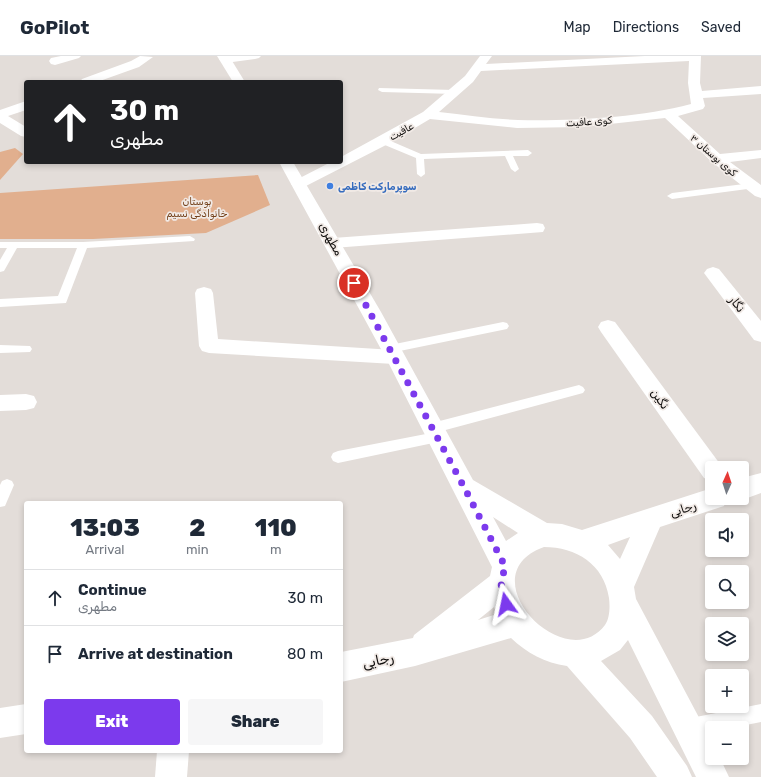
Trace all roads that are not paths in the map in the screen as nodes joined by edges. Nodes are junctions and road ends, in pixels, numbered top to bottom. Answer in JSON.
{"nodes":[{"id":1,"x":75,"y":56,"type":"edge"},
{"id":2,"x":146,"y":56,"type":"edge"},
{"id":3,"x":255,"y":56,"type":"edge"},
{"id":4,"x":486,"y":56,"type":"edge"},
{"id":5,"x":695,"y":56,"type":"edge"},
{"id":6,"x":224,"y":58,"type":"edge"},
{"id":7,"x":55,"y":61,"type":"dead end"},
{"id":8,"x":477,"y":68,"type":"junction"},
{"id":9,"x":91,"y":80,"type":"edge"},
{"id":10,"x":238,"y":80,"type":"edge"},
{"id":11,"x":382,"y":90,"type":"dead end"},
{"id":12,"x":761,"y":90,"type":"edge"},
{"id":13,"x":455,"y":92,"type":"junction"},
{"id":14,"x":696,"y":95,"type":"junction"},
{"id":15,"x":24,"y":106,"type":"edge"},
{"id":16,"x":668,"y":114,"type":"junction"},
{"id":17,"x":0,"y":116,"type":"edge"},
{"id":18,"x":428,"y":116,"type":"junction"},
{"id":19,"x":24,"y":132,"type":"edge"},
{"id":20,"x":383,"y":141,"type":"junction"},
{"id":21,"x":528,"y":153,"type":"dead end"},
{"id":22,"x":508,"y":154,"type":"junction"},
{"id":23,"x":761,"y":154,"type":"edge"},
{"id":24,"x":420,"y":157,"type":"junction"},
{"id":25,"x":716,"y":159,"type":"junction"},
{"id":26,"x":343,"y":161,"type":"edge"},
{"id":27,"x":287,"y":164,"type":"edge"},
{"id":28,"x":338,"y":164,"type":"edge"},
{"id":29,"x":515,"y":169,"type":"dead end"},
{"id":30,"x":421,"y":174,"type":"dead end"},
{"id":31,"x":299,"y":184,"type":"junction"},
{"id":32,"x":756,"y":190,"type":"edge"},
{"id":33,"x":672,"y":196,"type":"dead end"},
{"id":34,"x":537,"y":228,"type":"dead end"},
{"id":35,"x":190,"y":239,"type":"dead end"},
{"id":36,"x":333,"y":243,"type":"junction"},
{"id":37,"x":0,"y":245,"type":"edge"},
{"id":38,"x":14,"y":245,"type":"junction"},
{"id":39,"x":83,"y":245,"type":"junction"},
{"id":40,"x":0,"y":269,"type":"edge"},
{"id":41,"x":713,"y":274,"type":"dead end"},
{"id":42,"x":204,"y":293,"type":"dead end"},
{"id":43,"x":0,"y":303,"type":"edge"},
{"id":44,"x":503,"y":326,"type":"dead end"},
{"id":45,"x":608,"y":327,"type":"dead end"},
{"id":46,"x":761,"y":335,"type":"edge"},
{"id":47,"x":0,"y":349,"type":"edge"},
{"id":48,"x":26,"y":349,"type":"dead end"},
{"id":49,"x":392,"y":353,"type":"junction"},
{"id":50,"x":578,"y":390,"type":"dead end"},
{"id":51,"x":0,"y":402,"type":"edge"},
{"id":52,"x":26,"y":402,"type":"dead end"},
{"id":53,"x":435,"y":433,"type":"junction"},
{"id":54,"x":338,"y":457,"type":"dead end"},
{"id":55,"x":705,"y":461,"type":"edge"},
{"id":56,"x":761,"y":483,"type":"edge"},
{"id":57,"x":7,"y":485,"type":"dead end"},
{"id":58,"x":464,"y":487,"type":"junction"},
{"id":59,"x":749,"y":487,"type":"edge"},
{"id":60,"x":0,"y":501,"type":"edge"},
{"id":61,"x":705,"y":501,"type":"edge"},
{"id":62,"x":651,"y":520,"type":"junction"},
{"id":63,"x":544,"y":535,"type":"junction"},
{"id":64,"x":581,"y":542,"type":"junction"},
{"id":65,"x":503,"y":575,"type":"junction"},
{"id":66,"x":623,"y":596,"type":"junction"},
{"id":67,"x":516,"y":623,"type":"junction"},
{"id":68,"x":415,"y":652,"type":"junction"},
{"id":69,"x":574,"y":653,"type":"junction"},
{"id":70,"x":343,"y":668,"type":"edge"},
{"id":71,"x":761,"y":713,"type":"edge"},
{"id":72,"x":24,"y":719,"type":"edge"},
{"id":73,"x":0,"y":723,"type":"edge"},
{"id":74,"x":686,"y":728,"type":"junction"},
{"id":75,"x":173,"y":753,"type":"edge"},
{"id":76,"x":171,"y":777,"type":"edge"},
{"id":77,"x":676,"y":777,"type":"edge"},
{"id":78,"x":713,"y":777,"type":"edge"}],
"edges":[{"from":1,"to":7,"type":"street"},
{"from":2,"to":9,"type":"street"},
{"from":3,"to":6,"type":"street"},
{"from":4,"to":8,"type":"street","name":"عافیت"},
{"from":5,"to":8,"type":"street"},
{"from":5,"to":14,"type":"street"},
{"from":6,"to":10,"type":"street"},
{"from":8,"to":13,"type":"street","name":"عافیت"},
{"from":11,"to":13,"type":"lane"},
{"from":12,"to":14,"type":"street"},
{"from":13,"to":18,"type":"street","name":"عافیت"},
{"from":14,"to":16,"type":"street","name":"کوی عافیت"},
{"from":15,"to":17,"type":"street"},
{"from":16,"to":18,"type":"street","name":"کوی عافیت"},
{"from":16,"to":25,"type":"street","name":"کوی بوستان ۳"},
{"from":17,"to":19,"type":"street"},
{"from":18,"to":20,"type":"street","name":"عافیت"},
{"from":20,"to":24,"type":"lane"},
{"from":20,"to":26,"type":"street","name":"عافیت"},
{"from":21,"to":22,"type":"lane"},
{"from":22,"to":24,"type":"lane"},
{"from":22,"to":29,"type":"lane"},
{"from":23,"to":25,"type":"street"},
{"from":24,"to":30,"type":"lane"},
{"from":25,"to":32,"type":"street","name":"کوی بوستان ۳"},
{"from":27,"to":31,"type":"street","name":"مطهری"},
{"from":28,"to":31,"type":"street","name":"عافیت"},
{"from":31,"to":36,"type":"street","name":"مطهری"},
{"from":32,"to":33,"type":"lane"},
{"from":34,"to":36,"type":"street"},
{"from":35,"to":39,"type":"lane"},
{"from":36,"to":49,"type":"street","name":"مطهری"},
{"from":37,"to":38,"type":"lane"},
{"from":38,"to":39,"type":"lane"},
{"from":38,"to":40,"type":"lane"},
{"from":39,"to":43,"type":"lane"},
{"from":41,"to":46,"type":"street","name":"نگار"},
{"from":42,"to":49,"type":"street"},
{"from":44,"to":49,"type":"lane"},
{"from":45,"to":55,"type":"street","name":"نگین"},
{"from":47,"to":48,"type":"lane"},
{"from":49,"to":53,"type":"street","name":"مطهری"},
{"from":50,"to":53,"type":"lane"},
{"from":51,"to":52,"type":"street"},
{"from":53,"to":54,"type":"lane"},
{"from":53,"to":58,"type":"street","name":"مطهری"},
{"from":56,"to":59,"type":"street"},
{"from":57,"to":60,"type":"lane"},
{"from":58,"to":63,"type":"street"},
{"from":58,"to":65,"type":"street","name":"مطهری"},
{"from":61,"to":62,"type":"street","name":"رجایی"},
{"from":62,"to":64,"type":"street","name":"رجایی"},
{"from":62,"to":66,"type":"street"},
{"from":63,"to":64,"type":"street"},
{"from":63,"to":65,"type":"street"},
{"from":64,"to":66,"type":"street"},
{"from":65,"to":67,"type":"street"},
{"from":65,"to":68,"type":"street"},
{"from":66,"to":69,"type":"street"},
{"from":66,"to":74,"type":"street"},
{"from":67,"to":68,"type":"street","name":"رجایی"},
{"from":67,"to":69,"type":"street"},
{"from":68,"to":70,"type":"street","name":"رجایی"},
{"from":69,"to":77,"type":"street"},
{"from":71,"to":74,"type":"lane"},
{"from":72,"to":73,"type":"street"},
{"from":74,"to":78,"type":"street"},
{"from":75,"to":76,"type":"street"}]}
